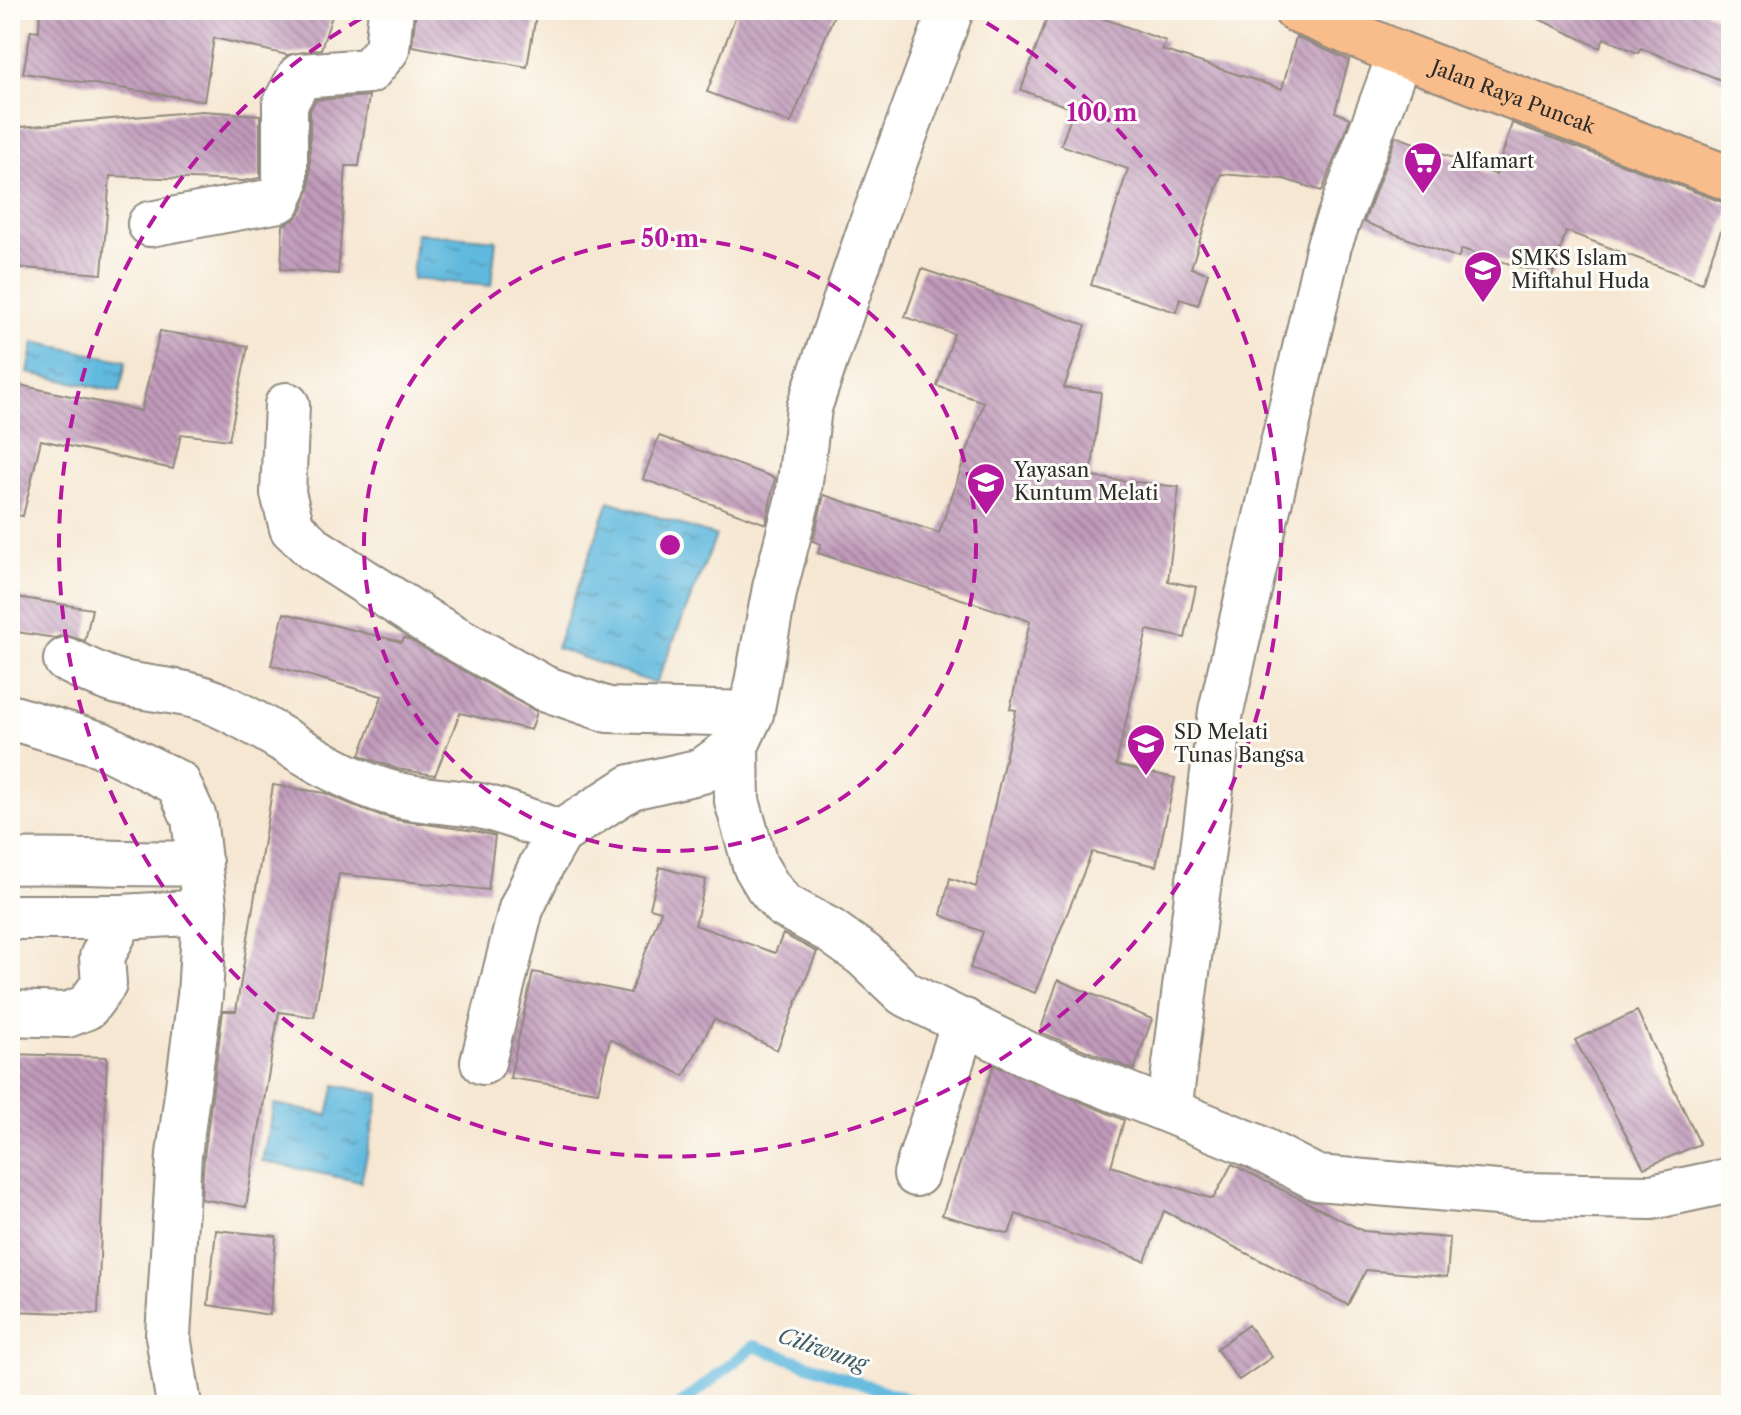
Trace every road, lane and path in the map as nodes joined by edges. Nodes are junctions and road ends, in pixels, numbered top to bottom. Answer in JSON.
{"nodes":[{"id":1,"x":391,"y":10,"type":"edge"},
{"id":2,"x":951,"y":10,"type":"edge"},
{"id":3,"x":1296,"y":10,"type":"edge"},
{"id":4,"x":1400,"y":54,"type":"junction"},
{"id":5,"x":1731,"y":179,"type":"edge"},
{"id":6,"x":150,"y":224,"type":"dead end"},
{"id":7,"x":287,"y":405,"type":"dead end"},
{"id":8,"x":66,"y":660,"type":"dead end"},
{"id":9,"x":10,"y":717,"type":"edge"},
{"id":10,"x":744,"y":730,"type":"junction"},
{"id":11,"x":560,"y":833,"type":"junction"},
{"id":12,"x":10,"y":862,"type":"edge"},
{"id":13,"x":200,"y":863,"type":"junction"},
{"id":14,"x":205,"y":912,"type":"junction"},
{"id":15,"x":10,"y":917,"type":"edge"},
{"id":16,"x":122,"y":917,"type":"junction"},
{"id":17,"x":10,"y":1013,"type":"edge"},
{"id":18,"x":964,"y":1021,"type":"junction"},
{"id":19,"x":483,"y":1062,"type":"dead end"},
{"id":20,"x":1169,"y":1111,"type":"junction"},
{"id":21,"x":916,"y":1174,"type":"dead end"},
{"id":22,"x":1731,"y":1180,"type":"edge"},
{"id":23,"x":179,"y":1405,"type":"edge"}],
"edges":[{"from":1,"to":6,"type":"street"},
{"from":2,"to":10,"type":"street"},
{"from":3,"to":4,"type":"highway","name":"Jalan Raya Puncak"},
{"from":4,"to":5,"type":"highway","name":"Jalan Raya Puncak"},
{"from":4,"to":20,"type":"street"},
{"from":7,"to":10,"type":"street"},
{"from":8,"to":11,"type":"street"},
{"from":9,"to":13,"type":"street"},
{"from":10,"to":11,"type":"street"},
{"from":10,"to":18,"type":"street"},
{"from":11,"to":19,"type":"street"},
{"from":12,"to":13,"type":"street"},
{"from":13,"to":14,"type":"street"},
{"from":14,"to":16,"type":"street"},
{"from":14,"to":23,"type":"street"},
{"from":15,"to":16,"type":"street"},
{"from":16,"to":17,"type":"street"},
{"from":18,"to":20,"type":"street"},
{"from":18,"to":21,"type":"street"},
{"from":20,"to":22,"type":"street"}]}
